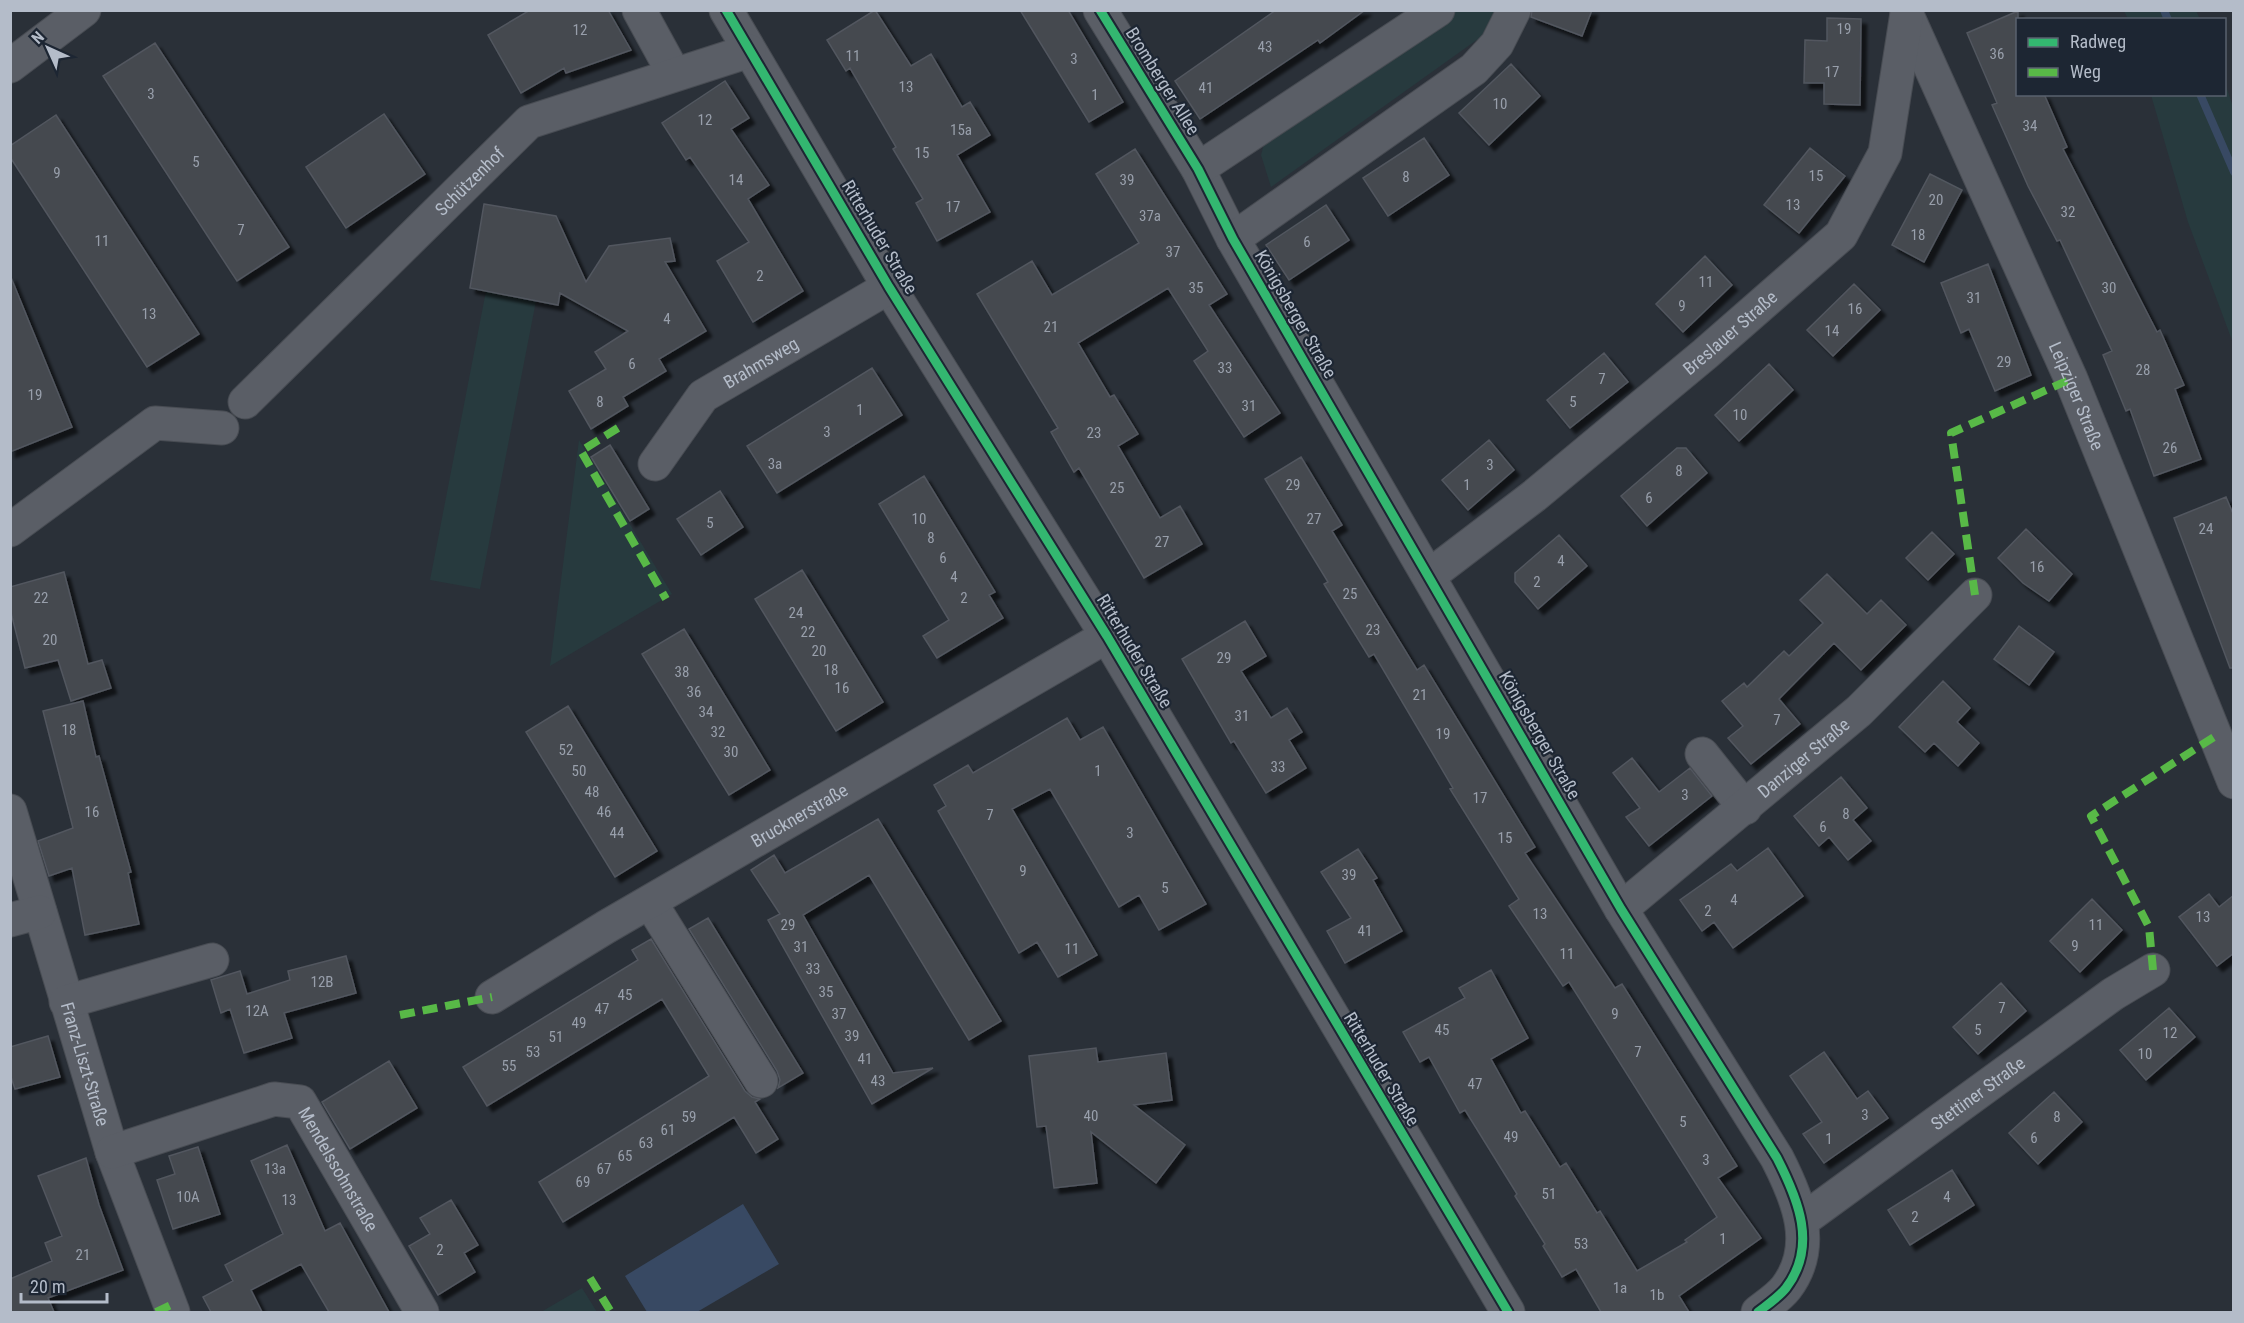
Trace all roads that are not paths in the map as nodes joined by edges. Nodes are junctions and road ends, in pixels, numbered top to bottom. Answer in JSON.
{"nodes":[{"id":1,"x":84,"y":10,"type":"edge"},
{"id":2,"x":639,"y":10,"type":"edge"},
{"id":3,"x":726,"y":10,"type":"edge"},
{"id":4,"x":1100,"y":10,"type":"edge"},
{"id":5,"x":1438,"y":10,"type":"edge"},
{"id":6,"x":1514,"y":10,"type":"edge"},
{"id":7,"x":1906,"y":13,"type":"edge"},
{"id":8,"x":749,"y":51,"type":"junction"},
{"id":9,"x":10,"y":66,"type":"edge"},
{"id":10,"x":674,"y":74,"type":"junction"},
{"id":11,"x":1198,"y":169,"type":"junction"},
{"id":12,"x":1233,"y":239,"type":"junction"},
{"id":13,"x":890,"y":286,"type":"junction"},
{"id":14,"x":245,"y":402,"type":"dead end"},
{"id":15,"x":222,"y":428,"type":"dead end"},
{"id":16,"x":655,"y":464,"type":"dead end"},
{"id":17,"x":10,"y":530,"type":"edge"},
{"id":18,"x":1430,"y":576,"type":"junction"},
{"id":19,"x":1974,"y":595,"type":"dead end"},
{"id":20,"x":1107,"y":636,"type":"junction"},
{"id":21,"x":1702,"y":754,"type":"dead end"},
{"id":22,"x":2234,"y":782,"type":"edge"},
{"id":23,"x":1745,"y":808,"type":"junction"},
{"id":24,"x":10,"y":811,"type":"edge"},
{"id":25,"x":650,"y":902,"type":"junction"},
{"id":26,"x":1621,"y":909,"type":"junction"},
{"id":27,"x":25,"y":916,"type":"edge"},
{"id":28,"x":212,"y":960,"type":"dead end"},
{"id":29,"x":2153,"y":970,"type":"dead end"},
{"id":30,"x":492,"y":997,"type":"dead end"},
{"id":31,"x":66,"y":1002,"type":"junction"},
{"id":32,"x":761,"y":1082,"type":"dead end"},
{"id":33,"x":112,"y":1152,"type":"junction"},
{"id":34,"x":1803,"y":1220,"type":"junction"},
{"id":35,"x":173,"y":1312,"type":"edge"},
{"id":36,"x":422,"y":1312,"type":"edge"},
{"id":37,"x":1508,"y":1312,"type":"edge"},
{"id":38,"x":1758,"y":1312,"type":"edge"}],
"edges":[{"from":1,"to":9,"type":"street"},
{"from":2,"to":10,"type":"street"},
{"from":3,"to":8,"type":"street","name":"Ritterhuder Straße"},
{"from":4,"to":11,"type":"street","name":"Bromberger Allee"},
{"from":5,"to":11,"type":"street"},
{"from":6,"to":12,"type":"street"},
{"from":7,"to":18,"type":"street","name":"Breslauer Straße"},
{"from":7,"to":22,"type":"street","name":"Leipziger Straße"},
{"from":8,"to":10,"type":"street","name":"Schützenhof"},
{"from":8,"to":13,"type":"street","name":"Ritterhuder Straße"},
{"from":10,"to":14,"type":"street","name":"Schützenhof"},
{"from":11,"to":12,"type":"street","name":"Königsberger Straße"},
{"from":12,"to":18,"type":"street","name":"Königsberger Straße"},
{"from":13,"to":16,"type":"street","name":"Brahmsweg"},
{"from":13,"to":20,"type":"street","name":"Ritterhuder Straße"},
{"from":15,"to":17,"type":"street"},
{"from":18,"to":26,"type":"street","name":"Königsberger Straße"},
{"from":19,"to":23,"type":"street","name":"Danziger Straße"},
{"from":20,"to":25,"type":"street","name":"Brucknerstraße"},
{"from":20,"to":37,"type":"street","name":"Ritterhuder Straße"},
{"from":21,"to":23,"type":"street"},
{"from":23,"to":26,"type":"street","name":"Danziger Straße"},
{"from":24,"to":27,"type":"street","name":"Franz-Liszt-Straße"},
{"from":25,"to":30,"type":"street","name":"Brucknerstraße"},
{"from":25,"to":32,"type":"street"},
{"from":26,"to":34,"type":"street","name":"Königsberger Straße"},
{"from":27,"to":31,"type":"street","name":"Franz-Liszt-Straße"},
{"from":28,"to":31,"type":"street"},
{"from":29,"to":34,"type":"street","name":"Stettiner Straße"},
{"from":31,"to":33,"type":"street","name":"Franz-Liszt-Straße"},
{"from":33,"to":35,"type":"street","name":"Franz-Liszt-Straße"},
{"from":33,"to":36,"type":"street","name":"Mendelssohnstraße"},
{"from":34,"to":38,"type":"street","name":"Königsberger Straße"}]}
